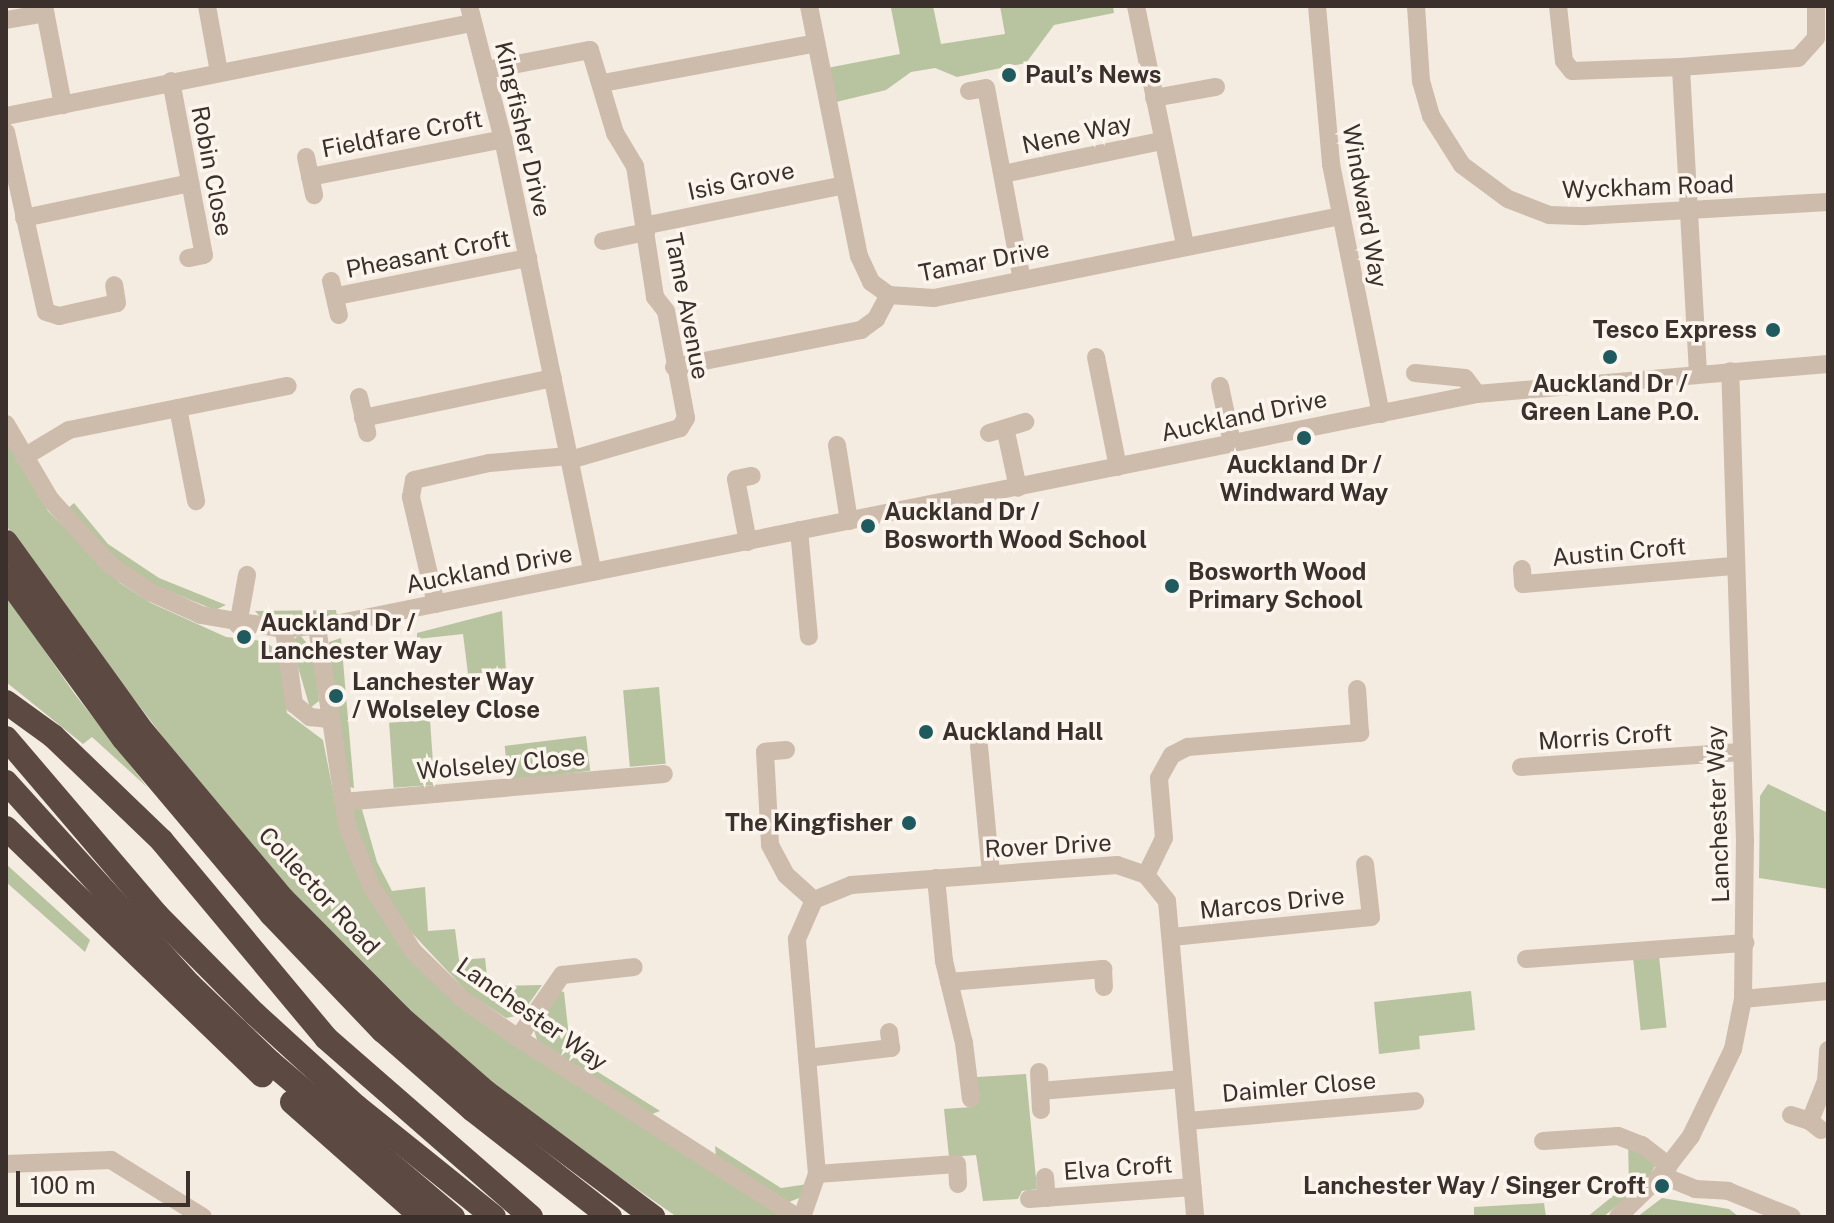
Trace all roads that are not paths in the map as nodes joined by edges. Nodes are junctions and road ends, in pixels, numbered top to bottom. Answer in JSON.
{"nodes":[{"id":1,"x":207,"y":6,"type":"edge"},
{"id":2,"x":809,"y":6,"type":"edge"},
{"id":3,"x":1136,"y":6,"type":"edge"},
{"id":4,"x":1317,"y":6,"type":"edge"},
{"id":5,"x":1416,"y":6,"type":"edge"},
{"id":6,"x":1558,"y":6,"type":"edge"},
{"id":7,"x":1816,"y":6,"type":"edge"},
{"id":8,"x":45,"y":10,"type":"edge"},
{"id":9,"x":471,"y":14,"type":"edge"},
{"id":10,"x":6,"y":20,"type":"edge"},
{"id":11,"x":816,"y":43,"type":"junction"},
{"id":12,"x":1681,"y":67,"type":"junction"},
{"id":13,"x":486,"y":70,"type":"junction"},
{"id":14,"x":219,"y":72,"type":"junction"},
{"id":15,"x":171,"y":81,"type":"junction"},
{"id":16,"x":603,"y":83,"type":"junction"},
{"id":17,"x":1216,"y":87,"type":"dead end"},
{"id":18,"x":969,"y":91,"type":"dead end"},
{"id":19,"x":1154,"y":98,"type":"junction"},
{"id":20,"x":63,"y":105,"type":"junction"},
{"id":21,"x":6,"y":116,"type":"edge"},
{"id":22,"x":6,"y":132,"type":"edge"},
{"id":23,"x":503,"y":139,"type":"junction"},
{"id":24,"x":1161,"y":141,"type":"junction"},
{"id":25,"x":306,"y":157,"type":"dead end"},
{"id":26,"x":1003,"y":174,"type":"junction"},
{"id":27,"x":190,"y":183,"type":"junction"},
{"id":28,"x":844,"y":185,"type":"junction"},
{"id":29,"x":1828,"y":202,"type":"edge"},
{"id":30,"x":1688,"y":211,"type":"junction"},
{"id":31,"x":1341,"y":216,"type":"junction"},
{"id":32,"x":24,"y":218,"type":"junction"},
{"id":33,"x":647,"y":229,"type":"junction"},
{"id":34,"x":603,"y":241,"type":"dead end"},
{"id":35,"x":1185,"y":245,"type":"junction"},
{"id":36,"x":188,"y":258,"type":"dead end"},
{"id":37,"x":528,"y":258,"type":"junction"},
{"id":38,"x":1022,"y":280,"type":"junction"},
{"id":39,"x":114,"y":285,"type":"dead end"},
{"id":40,"x":889,"y":295,"type":"junction"},
{"id":41,"x":336,"y":297,"type":"dead end"},
{"id":42,"x":1096,"y":357,"type":"dead end"},
{"id":43,"x":1828,"y":364,"type":"edge"},
{"id":44,"x":674,"y":367,"type":"junction"},
{"id":45,"x":1730,"y":371,"type":"junction"},
{"id":46,"x":1415,"y":373,"type":"dead end"},
{"id":47,"x":1698,"y":373,"type":"junction"},
{"id":48,"x":553,"y":378,"type":"junction"},
{"id":49,"x":288,"y":386,"type":"dead end"},
{"id":50,"x":1477,"y":394,"type":"junction"},
{"id":51,"x":359,"y":397,"type":"dead end"},
{"id":52,"x":1217,"y":399,"type":"dead end"},
{"id":53,"x":178,"y":408,"type":"junction"},
{"id":54,"x":1381,"y":414,"type":"junction"},
{"id":55,"x":1025,"y":422,"type":"dead end"},
{"id":56,"x":6,"y":424,"type":"edge"},
{"id":57,"x":1232,"y":443,"type":"junction"},
{"id":58,"x":837,"y":445,"type":"dead end"},
{"id":59,"x":24,"y":457,"type":"junction"},
{"id":60,"x":570,"y":458,"type":"junction"},
{"id":61,"x":1118,"y":467,"type":"junction"},
{"id":62,"x":752,"y":476,"type":"dead end"},
{"id":63,"x":1018,"y":488,"type":"junction"},
{"id":64,"x":196,"y":501,"type":"dead end"},
{"id":65,"x":849,"y":521,"type":"junction"},
{"id":66,"x":799,"y":530,"type":"junction"},
{"id":67,"x":6,"y":542,"type":"edge"},
{"id":68,"x":748,"y":542,"type":"junction"},
{"id":69,"x":1735,"y":566,"type":"junction"},
{"id":70,"x":1522,"y":569,"type":"dead end"},
{"id":71,"x":593,"y":572,"type":"junction"},
{"id":72,"x":247,"y":575,"type":"dead end"},
{"id":73,"x":6,"y":577,"type":"edge"},
{"id":74,"x":436,"y":604,"type":"junction"},
{"id":75,"x":238,"y":625,"type":"junction"},
{"id":76,"x":317,"y":627,"type":"junction"},
{"id":77,"x":284,"y":629,"type":"junction"},
{"id":78,"x":809,"y":637,"type":"dead end"},
{"id":79,"x":1357,"y":689,"type":"dead end"},
{"id":80,"x":11,"y":705,"type":"edge"},
{"id":81,"x":329,"y":719,"type":"junction"},
{"id":82,"x":6,"y":738,"type":"edge"},
{"id":83,"x":979,"y":746,"type":"dead end"},
{"id":84,"x":786,"y":750,"type":"dead end"},
{"id":85,"x":1740,"y":752,"type":"junction"},
{"id":86,"x":1521,"y":767,"type":"dead end"},
{"id":87,"x":664,"y":774,"type":"dead end"},
{"id":88,"x":6,"y":782,"type":"edge"},
{"id":89,"x":343,"y":802,"type":"junction"},
{"id":90,"x":6,"y":828,"type":"edge"},
{"id":91,"x":1365,"y":864,"type":"dead end"},
{"id":92,"x":991,"y":873,"type":"junction"},
{"id":93,"x":1146,"y":875,"type":"junction"},
{"id":94,"x":936,"y":878,"type":"junction"},
{"id":95,"x":814,"y":900,"type":"junction"},
{"id":96,"x":1172,"y":937,"type":"junction"},
{"id":97,"x":1745,"y":943,"type":"junction"},
{"id":98,"x":1526,"y":959,"type":"dead end"},
{"id":99,"x":634,"y":967,"type":"dead end"},
{"id":100,"x":949,"y":982,"type":"junction"},
{"id":101,"x":1104,"y":987,"type":"dead end"},
{"id":102,"x":1828,"y":991,"type":"edge"},
{"id":103,"x":1743,"y":999,"type":"junction"},
{"id":104,"x":889,"y":1032,"type":"dead end"},
{"id":105,"x":518,"y":1038,"type":"junction"},
{"id":106,"x":1828,"y":1050,"type":"edge"},
{"id":107,"x":807,"y":1058,"type":"junction"},
{"id":108,"x":1182,"y":1079,"type":"junction"},
{"id":109,"x":1040,"y":1091,"type":"dead end"},
{"id":110,"x":971,"y":1099,"type":"dead end"},
{"id":111,"x":1415,"y":1101,"type":"dead end"},
{"id":112,"x":1791,"y":1115,"type":"dead end"},
{"id":113,"x":1188,"y":1121,"type":"junction"},
{"id":114,"x":1543,"y":1141,"type":"dead end"},
{"id":115,"x":6,"y":1164,"type":"edge"},
{"id":116,"x":1665,"y":1170,"type":"junction"},
{"id":117,"x":817,"y":1174,"type":"junction"},
{"id":118,"x":1045,"y":1177,"type":"dead end"},
{"id":119,"x":958,"y":1184,"type":"dead end"},
{"id":120,"x":1193,"y":1187,"type":"junction"},
{"id":121,"x":1783,"y":1215,"type":"edge"},
{"id":122,"x":203,"y":1217,"type":"edge"},
{"id":123,"x":422,"y":1217,"type":"edge"},
{"id":124,"x":453,"y":1217,"type":"edge"},
{"id":125,"x":494,"y":1217,"type":"edge"},
{"id":126,"x":531,"y":1217,"type":"edge"},
{"id":127,"x":610,"y":1217,"type":"edge"},
{"id":128,"x":653,"y":1217,"type":"edge"},
{"id":129,"x":799,"y":1217,"type":"edge"},
{"id":130,"x":1195,"y":1217,"type":"edge"},
{"id":131,"x":1618,"y":1217,"type":"edge"}],
"edges":[{"from":1,"to":14,"type":"street"},
{"from":2,"to":11,"type":"street","name":"Tamar Drive"},
{"from":3,"to":19,"type":"street"},
{"from":4,"to":31,"type":"street","name":"Windward Way"},
{"from":5,"to":30,"type":"street","name":"Wyckham Road"},
{"from":6,"to":12,"type":"street"},
{"from":7,"to":12,"type":"street"},
{"from":8,"to":10,"type":"street"},
{"from":8,"to":20,"type":"street"},
{"from":9,"to":13,"type":"street","name":"Kingfisher Drive"},
{"from":9,"to":14,"type":"street","name":"Kingfisher Drive"},
{"from":11,"to":16,"type":"street"},
{"from":11,"to":28,"type":"street","name":"Tamar Drive"},
{"from":12,"to":30,"type":"street"},
{"from":13,"to":16,"type":"street","name":"Tame Avenue"},
{"from":13,"to":23,"type":"street","name":"Kingfisher Drive"},
{"from":14,"to":15,"type":"street","name":"Kingfisher Drive"},
{"from":15,"to":20,"type":"street","name":"Kingfisher Drive"},
{"from":15,"to":27,"type":"street","name":"Robin Close"},
{"from":16,"to":33,"type":"street","name":"Tame Avenue"},
{"from":17,"to":19,"type":"street"},
{"from":18,"to":26,"type":"street"},
{"from":19,"to":24,"type":"street"},
{"from":20,"to":21,"type":"street","name":"Kingfisher Drive"},
{"from":22,"to":32,"type":"street"},
{"from":23,"to":25,"type":"street","name":"Fieldfare Croft"},
{"from":23,"to":37,"type":"street","name":"Kingfisher Drive"},
{"from":24,"to":26,"type":"street","name":"Nene Way"},
{"from":24,"to":35,"type":"street"},
{"from":26,"to":38,"type":"street"},
{"from":27,"to":32,"type":"street"},
{"from":27,"to":36,"type":"street","name":"Robin Close"},
{"from":28,"to":33,"type":"street","name":"Isis Grove"},
{"from":28,"to":40,"type":"street","name":"Tamar Drive"},
{"from":29,"to":30,"type":"street","name":"Wyckham Road"},
{"from":30,"to":47,"type":"street"},
{"from":31,"to":35,"type":"street","name":"Tamar Drive"},
{"from":31,"to":54,"type":"street","name":"Windward Way"},
{"from":32,"to":39,"type":"street"},
{"from":33,"to":34,"type":"street","name":"Isis Grove"},
{"from":33,"to":44,"type":"street","name":"Tame Avenue"},
{"from":35,"to":38,"type":"street","name":"Tamar Drive"},
{"from":37,"to":41,"type":"street","name":"Pheasant Croft"},
{"from":37,"to":48,"type":"street","name":"Kingfisher Drive"},
{"from":38,"to":40,"type":"street","name":"Tamar Drive"},
{"from":40,"to":44,"type":"street"},
{"from":42,"to":61,"type":"street"},
{"from":43,"to":45,"type":"street","name":"Auckland Drive"},
{"from":44,"to":60,"type":"street","name":"Tame Avenue"},
{"from":45,"to":47,"type":"street","name":"Auckland Drive"},
{"from":45,"to":69,"type":"street","name":"Lanchester Way"},
{"from":46,"to":50,"type":"street"},
{"from":47,"to":50,"type":"street","name":"Auckland Drive"},
{"from":48,"to":51,"type":"street"},
{"from":48,"to":60,"type":"street","name":"Kingfisher Drive"},
{"from":49,"to":53,"type":"street"},
{"from":50,"to":54,"type":"street","name":"Auckland Drive"},
{"from":52,"to":57,"type":"street"},
{"from":53,"to":59,"type":"street"},
{"from":53,"to":64,"type":"street"},
{"from":54,"to":57,"type":"street","name":"Auckland Drive"},
{"from":55,"to":63,"type":"street"},
{"from":56,"to":59,"type":"street","name":"Auckland Drive"},
{"from":57,"to":61,"type":"street","name":"Auckland Drive"},
{"from":58,"to":65,"type":"street"},
{"from":59,"to":75,"type":"street","name":"Auckland Drive"},
{"from":60,"to":71,"type":"street","name":"Kingfisher Drive"},
{"from":60,"to":74,"type":"street","name":"Tame Avenue"},
{"from":61,"to":63,"type":"street","name":"Auckland Drive"},
{"from":62,"to":68,"type":"street"},
{"from":63,"to":65,"type":"street","name":"Auckland Drive"},
{"from":65,"to":66,"type":"street","name":"Auckland Drive"},
{"from":66,"to":68,"type":"street","name":"Auckland Drive"},
{"from":66,"to":78,"type":"street"},
{"from":67,"to":128,"type":"highway","name":"Collector Road"},
{"from":68,"to":71,"type":"street","name":"Auckland Drive"},
{"from":69,"to":70,"type":"street","name":"Austin Croft"},
{"from":69,"to":85,"type":"street","name":"Lanchester Way"},
{"from":71,"to":74,"type":"street","name":"Auckland Drive"},
{"from":72,"to":75,"type":"street"},
{"from":73,"to":127,"type":"highway","name":"Collector Road"},
{"from":74,"to":76,"type":"street","name":"Auckland Drive"},
{"from":75,"to":77,"type":"street","name":"Auckland Drive"},
{"from":76,"to":77,"type":"street","name":"Auckland Drive"},
{"from":76,"to":81,"type":"street","name":"Lanchester Way"},
{"from":77,"to":81,"type":"street"},
{"from":79,"to":93,"type":"street"},
{"from":80,"to":126,"type":"highway"},
{"from":81,"to":89,"type":"street","name":"Lanchester Way"},
{"from":82,"to":125,"type":"highway"},
{"from":83,"to":92,"type":"street"},
{"from":84,"to":95,"type":"street"},
{"from":85,"to":86,"type":"street","name":"Morris Croft"},
{"from":85,"to":97,"type":"street","name":"Lanchester Way"},
{"from":87,"to":89,"type":"street","name":"Wolseley Close"},
{"from":88,"to":124,"type":"highway"},
{"from":89,"to":105,"type":"street","name":"Lanchester Way"},
{"from":90,"to":123,"type":"highway"},
{"from":91,"to":96,"type":"street","name":"Marcos Drive"},
{"from":92,"to":93,"type":"street","name":"Rover Drive"},
{"from":92,"to":94,"type":"street","name":"Rover Drive"},
{"from":93,"to":96,"type":"street"},
{"from":94,"to":95,"type":"street","name":"Rover Drive"},
{"from":94,"to":100,"type":"street"},
{"from":95,"to":107,"type":"street"},
{"from":96,"to":108,"type":"street"},
{"from":97,"to":98,"type":"street"},
{"from":97,"to":103,"type":"street","name":"Lanchester Way"},
{"from":99,"to":105,"type":"street"},
{"from":100,"to":101,"type":"street"},
{"from":100,"to":110,"type":"street"},
{"from":102,"to":103,"type":"street"},
{"from":103,"to":116,"type":"street","name":"Lanchester Way"},
{"from":104,"to":107,"type":"street"},
{"from":105,"to":129,"type":"street","name":"Lanchester Way"},
{"from":106,"to":112,"type":"street"},
{"from":107,"to":117,"type":"street"},
{"from":108,"to":109,"type":"street"},
{"from":108,"to":113,"type":"street"},
{"from":111,"to":113,"type":"street","name":"Daimler Close"},
{"from":113,"to":120,"type":"street"},
{"from":114,"to":116,"type":"street"},
{"from":115,"to":122,"type":"street"},
{"from":116,"to":121,"type":"street"},
{"from":116,"to":131,"type":"street","name":"Lanchester Way"},
{"from":117,"to":119,"type":"street"},
{"from":117,"to":129,"type":"street"},
{"from":118,"to":120,"type":"street","name":"Elva Croft"},
{"from":120,"to":130,"type":"street"}]}
